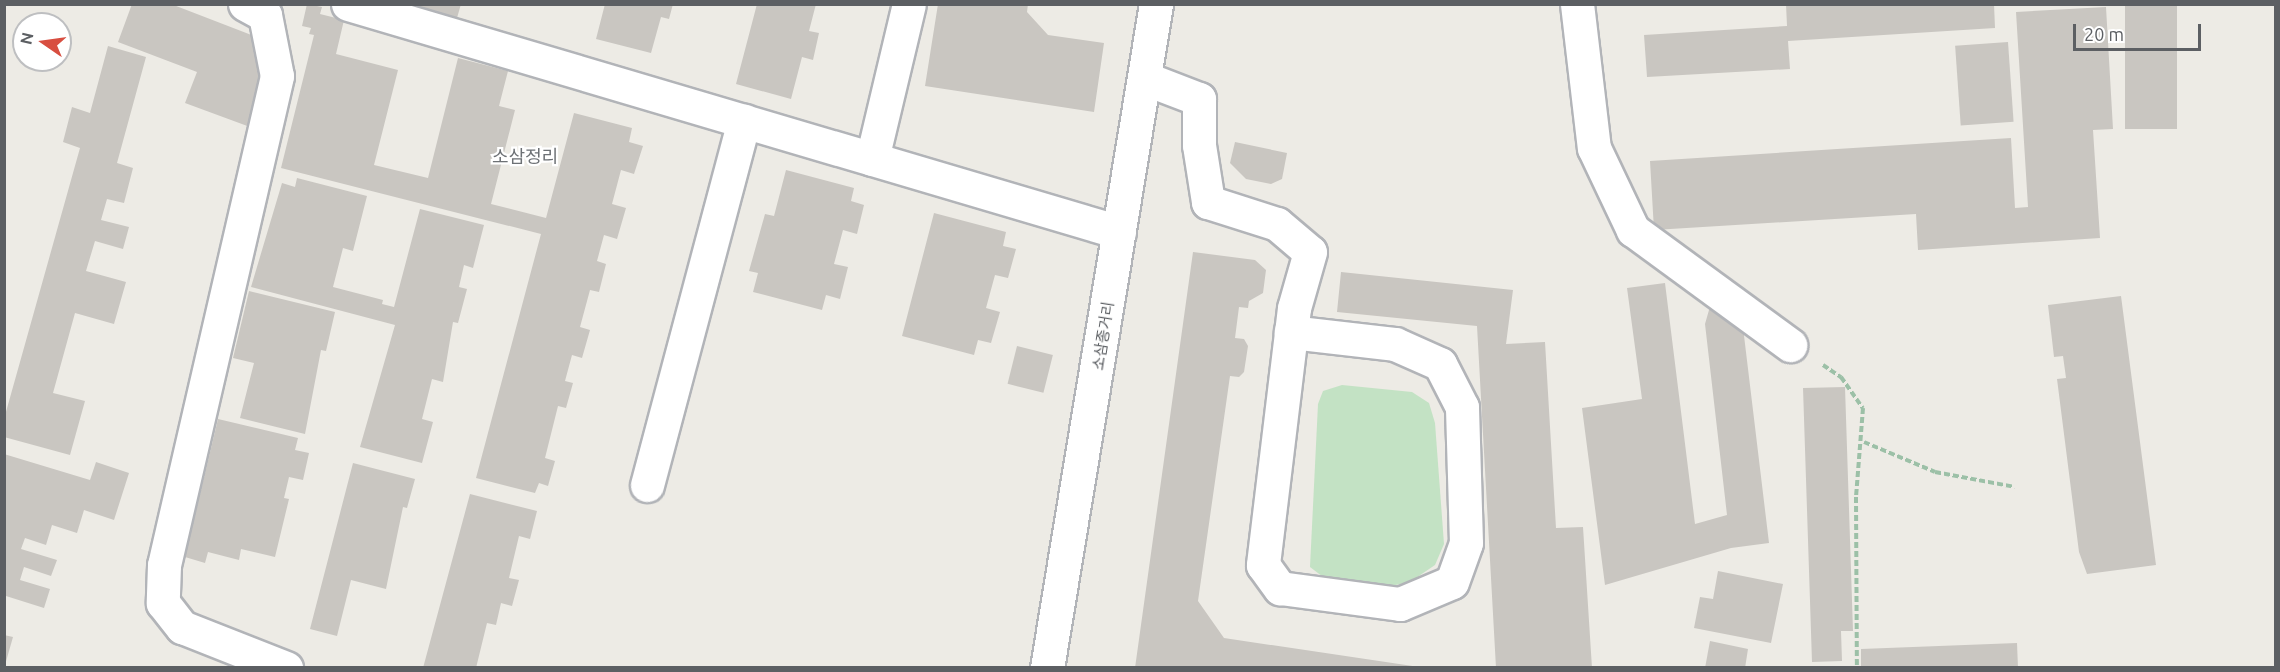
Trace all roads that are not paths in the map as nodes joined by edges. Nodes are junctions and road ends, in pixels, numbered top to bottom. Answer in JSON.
{"nodes":[{"id":1,"x":348,"y":4,"type":"edge"},
{"id":2,"x":909,"y":4,"type":"edge"},
{"id":3,"x":1156,"y":4,"type":"edge"},
{"id":4,"x":1577,"y":4,"type":"edge"},
{"id":5,"x":262,"y":8,"type":"edge"},
{"id":6,"x":1144,"y":78,"type":"junction"},
{"id":7,"x":744,"y":121,"type":"junction"},
{"id":8,"x":872,"y":159,"type":"junction"},
{"id":9,"x":1119,"y":232,"type":"junction"},
{"id":10,"x":1291,"y":333,"type":"junction"},
{"id":11,"x":1790,"y":345,"type":"road end"},
{"id":12,"x":646,"y":485,"type":"dead end"},
{"id":13,"x":286,"y":668,"type":"edge"},
{"id":14,"x":1047,"y":668,"type":"edge"}],
"edges":[{"from":1,"to":7,"type":"street"},
{"from":2,"to":8,"type":"street"},
{"from":3,"to":6,"type":"street","name":"소삼종거리"},
{"from":4,"to":11,"type":"street"},
{"from":5,"to":13,"type":"street"},
{"from":6,"to":9,"type":"street","name":"소삼종거리"},
{"from":6,"to":10,"type":"street"},
{"from":7,"to":8,"type":"street"},
{"from":7,"to":12,"type":"street"},
{"from":8,"to":9,"type":"street"},
{"from":9,"to":14,"type":"street","name":"소삼종거리"},
{"from":10,"to":10,"type":"street"}]}
